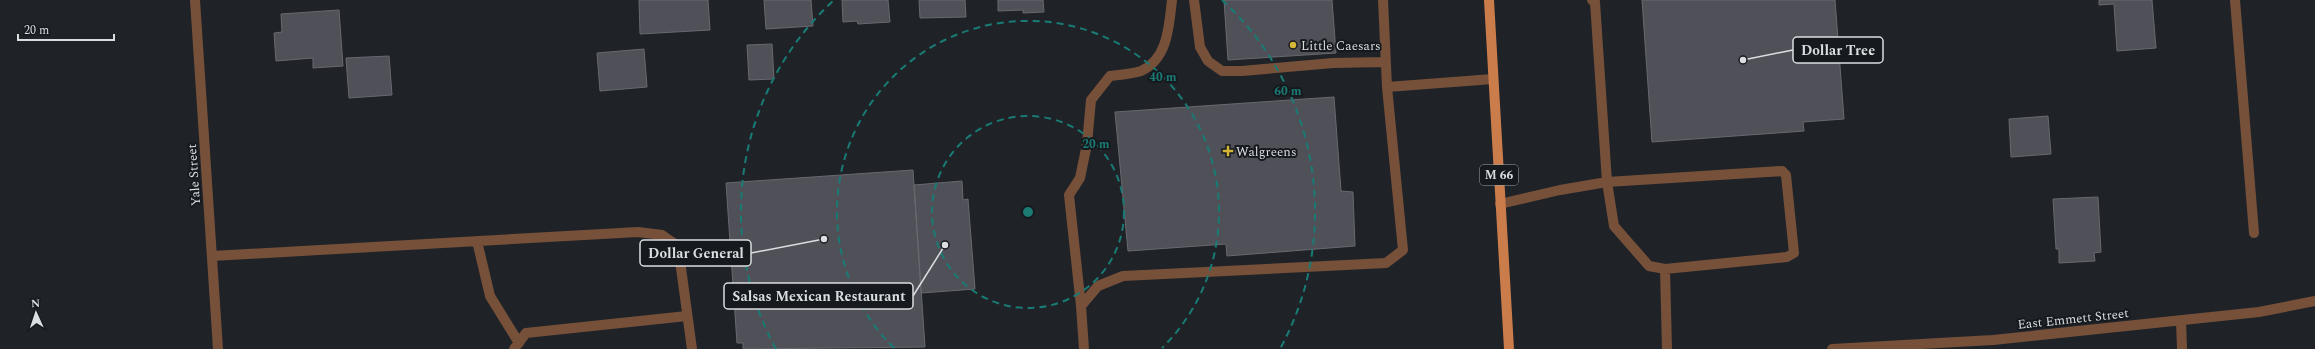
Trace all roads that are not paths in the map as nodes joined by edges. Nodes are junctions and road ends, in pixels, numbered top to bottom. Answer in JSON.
{"nodes":[{"id":1,"x":195,"y":0,"type":"edge"},
{"id":2,"x":1172,"y":0,"type":"edge"},
{"id":3,"x":1194,"y":0,"type":"edge"},
{"id":4,"x":1383,"y":0,"type":"edge"},
{"id":5,"x":1489,"y":0,"type":"edge"},
{"id":6,"x":1592,"y":0,"type":"edge"},
{"id":7,"x":2236,"y":0,"type":"edge"},
{"id":8,"x":1386,"y":62,"type":"junction"},
{"id":9,"x":1493,"y":80,"type":"junction"},
{"id":10,"x":1387,"y":87,"type":"junction"},
{"id":11,"x":1607,"y":182,"type":"junction"},
{"id":12,"x":1500,"y":204,"type":"junction"},
{"id":13,"x":2254,"y":233,"type":"dead end"},
{"id":14,"x":477,"y":241,"type":"junction"},
{"id":15,"x":212,"y":256,"type":"junction"},
{"id":16,"x":1665,"y":269,"type":"junction"},
{"id":17,"x":2315,"y":301,"type":"edge"},
{"id":18,"x":1081,"y":306,"type":"junction"},
{"id":19,"x":687,"y":316,"type":"junction"},
{"id":20,"x":2181,"y":320,"type":"junction"},
{"id":21,"x":1993,"y":344,"type":"edge"},
{"id":22,"x":516,"y":346,"type":"edge"},
{"id":23,"x":218,"y":349,"type":"edge"},
{"id":24,"x":692,"y":349,"type":"edge"},
{"id":25,"x":1084,"y":349,"type":"edge"},
{"id":26,"x":1509,"y":349,"type":"edge"},
{"id":27,"x":1667,"y":349,"type":"edge"},
{"id":28,"x":1832,"y":349,"type":"edge"},
{"id":29,"x":2182,"y":349,"type":"edge"}],
"edges":[{"from":1,"to":15,"type":"street","name":"Yale Street"},
{"from":2,"to":18,"type":"street"},
{"from":3,"to":8,"type":"street"},
{"from":4,"to":8,"type":"street"},
{"from":5,"to":9,"type":"main road","number":"M 66"},
{"from":6,"to":11,"type":"street"},
{"from":7,"to":13,"type":"street"},
{"from":8,"to":10,"type":"street"},
{"from":9,"to":10,"type":"street"},
{"from":9,"to":12,"type":"main road","number":"M 66"},
{"from":10,"to":18,"type":"street"},
{"from":11,"to":12,"type":"street"},
{"from":11,"to":16,"type":"street"},
{"from":11,"to":16,"type":"street"},
{"from":12,"to":26,"type":"main road","number":"M 66"},
{"from":14,"to":15,"type":"street"},
{"from":14,"to":19,"type":"street"},
{"from":14,"to":22,"type":"street"},
{"from":15,"to":23,"type":"street","name":"Yale Street"},
{"from":16,"to":27,"type":"street"},
{"from":17,"to":20,"type":"street","name":"East Emmett Street"},
{"from":18,"to":25,"type":"street"},
{"from":19,"to":22,"type":"street"},
{"from":19,"to":24,"type":"street"},
{"from":20,"to":21,"type":"street","name":"East Emmett Street"},
{"from":20,"to":29,"type":"street"},
{"from":21,"to":28,"type":"street","name":"East Emmett Street"}]}
